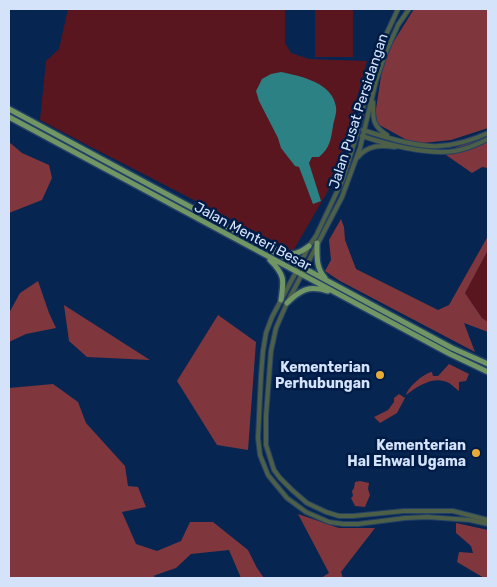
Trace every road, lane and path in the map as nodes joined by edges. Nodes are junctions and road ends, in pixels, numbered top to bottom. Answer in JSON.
{"nodes":[{"id":1,"x":398,"y":9,"type":"edge"},
{"id":2,"x":408,"y":9,"type":"edge"},
{"id":3,"x":374,"y":93,"type":"junction"},
{"id":4,"x":9,"y":109,"type":"edge"},
{"id":5,"x":9,"y":116,"type":"edge"},
{"id":6,"x":358,"y":129,"type":"junction"},
{"id":7,"x":365,"y":131,"type":"junction"},
{"id":8,"x":488,"y":133,"type":"edge"},
{"id":9,"x":357,"y":134,"type":"junction"},
{"id":10,"x":363,"y":136,"type":"junction"},
{"id":11,"x":391,"y":138,"type":"junction"},
{"id":12,"x":488,"y":139,"type":"edge"},
{"id":13,"x":414,"y":150,"type":"junction"},
{"id":14,"x":356,"y":160,"type":"junction"},
{"id":15,"x":257,"y":243,"type":"junction"},
{"id":16,"x":317,"y":244,"type":"junction"},
{"id":17,"x":309,"y":246,"type":"junction"},
{"id":18,"x":266,"y":256,"type":"junction"},
{"id":19,"x":302,"y":267,"type":"junction"},
{"id":20,"x":299,"y":273,"type":"junction"},
{"id":21,"x":328,"y":281,"type":"junction"},
{"id":22,"x":341,"y":295,"type":"junction"},
{"id":23,"x":284,"y":301,"type":"junction"},
{"id":24,"x":488,"y":364,"type":"edge"},
{"id":25,"x":488,"y":372,"type":"edge"},
{"id":26,"x":258,"y":445,"type":"junction"},
{"id":27,"x":266,"y":445,"type":"junction"},
{"id":28,"x":488,"y":520,"type":"edge"},
{"id":29,"x":488,"y":524,"type":"edge"}],
"edges":[{"from":1,"to":6,"type":"street","name":"Jalan Pusat Persidangan"},
{"from":2,"to":3,"type":"street","name":"Jalan Pusat Persidangan"},
{"from":3,"to":7,"type":"street","name":"Jalan Pusat Persidangan"},
{"from":3,"to":11,"type":"street"},
{"from":4,"to":15,"type":"main road","name":"Jalan Menteri Besar"},
{"from":5,"to":18,"type":"main road","name":"Jalan Menteri Besar"},
{"from":6,"to":7,"type":"street"},
{"from":6,"to":9,"type":"street","name":"Jalan Pusat Persidangan"},
{"from":7,"to":10,"type":"street","name":"Jalan Pusat Persidangan"},
{"from":7,"to":11,"type":"street"},
{"from":8,"to":11,"type":"street"},
{"from":9,"to":10,"type":"street"},
{"from":9,"to":17,"type":"street","name":"Jalan Pusat Persidangan"},
{"from":10,"to":13,"type":"street"},
{"from":10,"to":14,"type":"street","name":"Jalan Pusat Persidangan"},
{"from":12,"to":13,"type":"street"},
{"from":13,"to":14,"type":"street"},
{"from":14,"to":16,"type":"street","name":"Jalan Pusat Persidangan"},
{"from":15,"to":17,"type":"main road"},
{"from":15,"to":19,"type":"main road","name":"Jalan Menteri Besar"},
{"from":16,"to":19,"type":"street","name":"Jalan Pusat Persidangan"},
{"from":16,"to":21,"type":"main road"},
{"from":17,"to":19,"type":"street","name":"Jalan Pusat Persidangan"},
{"from":18,"to":20,"type":"main road","name":"Jalan Menteri Besar"},
{"from":18,"to":23,"type":"main road"},
{"from":19,"to":20,"type":"street","name":"Jalan Pusat Persidangan"},
{"from":19,"to":21,"type":"main road","name":"Jalan Menteri Besar"},
{"from":20,"to":22,"type":"main road","name":"Jalan Menteri Besar"},
{"from":20,"to":23,"type":"street","name":"Jalan Pusat Persidangan"},
{"from":21,"to":24,"type":"main road","name":"Jalan Menteri Besar"},
{"from":22,"to":23,"type":"main road"},
{"from":22,"to":25,"type":"main road","name":"Jalan Menteri Besar"},
{"from":23,"to":26,"type":"street"},
{"from":23,"to":27,"type":"street"},
{"from":26,"to":27,"type":"street"},
{"from":26,"to":29,"type":"street"},
{"from":27,"to":28,"type":"street"}]}
